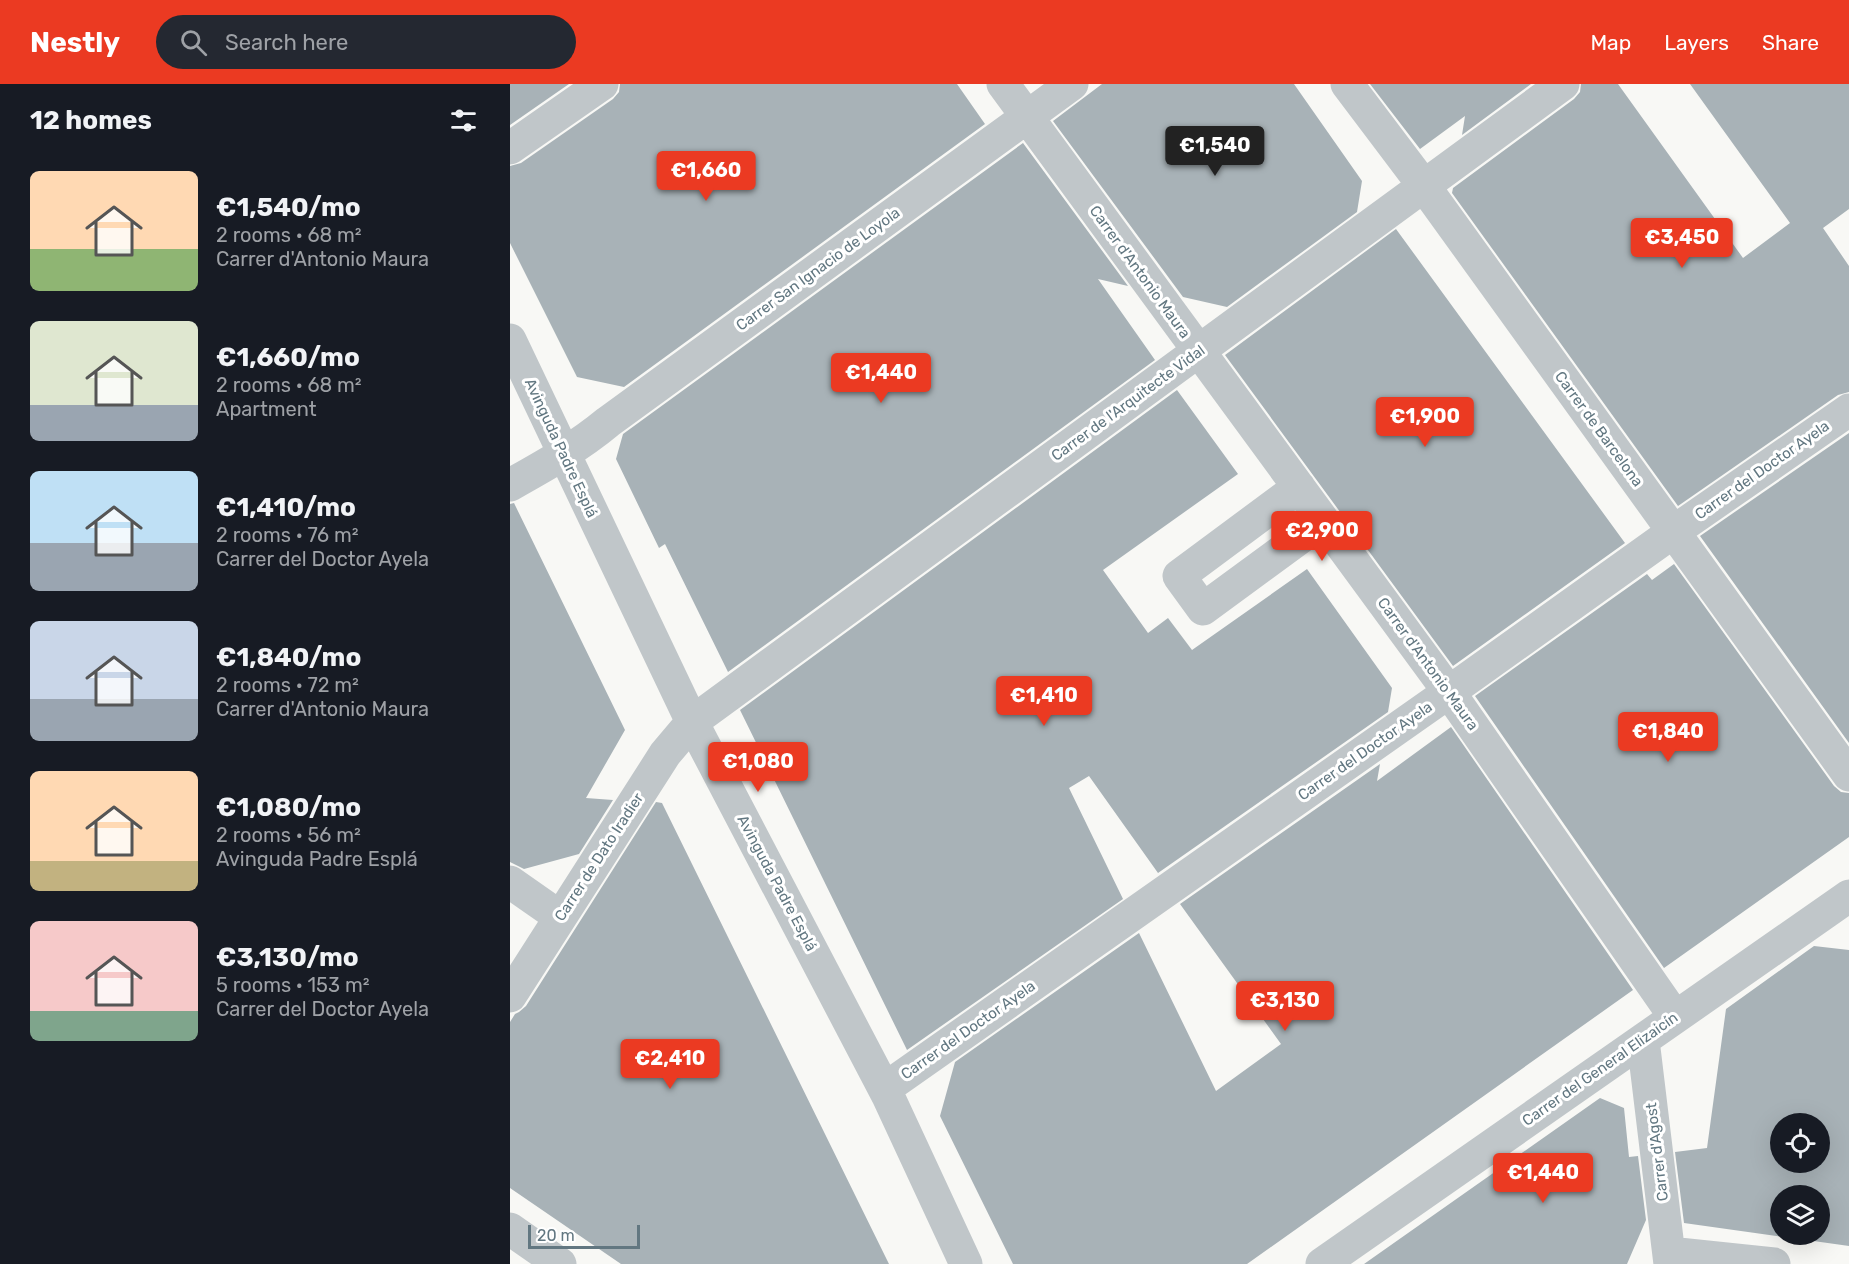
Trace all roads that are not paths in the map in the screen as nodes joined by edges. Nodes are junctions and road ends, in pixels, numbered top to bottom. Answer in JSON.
{"nodes":[{"id":1,"x":602,"y":84,"type":"edge"},
{"id":2,"x":1003,"y":84,"type":"edge"},
{"id":3,"x":1072,"y":84,"type":"edge"},
{"id":4,"x":1347,"y":84,"type":"edge"},
{"id":5,"x":1563,"y":84,"type":"edge"},
{"id":6,"x":1027,"y":117,"type":"junction"},
{"id":7,"x":510,"y":148,"type":"edge"},
{"id":8,"x":1424,"y":186,"type":"junction"},
{"id":9,"x":510,"y":340,"type":"edge"},
{"id":10,"x":1198,"y":352,"type":"junction"},
{"id":11,"x":1849,"y":410,"type":"edge"},
{"id":12,"x":564,"y":454,"type":"junction"},
{"id":13,"x":510,"y":485,"type":"edge"},
{"id":14,"x":1299,"y":487,"type":"junction"},
{"id":15,"x":1323,"y":521,"type":"junction"},
{"id":16,"x":1673,"y":532,"type":"junction"},
{"id":17,"x":1449,"y":692,"type":"junction"},
{"id":18,"x":692,"y":722,"type":"junction"},
{"id":19,"x":1849,"y":775,"type":"edge"},
{"id":20,"x":510,"y":882,"type":"edge"},
{"id":21,"x":1849,"y":896,"type":"edge"},
{"id":22,"x":560,"y":917,"type":"junction"},
{"id":23,"x":510,"y":996,"type":"edge"},
{"id":24,"x":1675,"y":1017,"type":"junction"},
{"id":25,"x":1643,"y":1040,"type":"junction"},
{"id":26,"x":888,"y":1096,"type":"junction"},
{"id":27,"x":510,"y":1229,"type":"edge"},
{"id":28,"x":1670,"y":1259,"type":"edge"},
{"id":29,"x":560,"y":1264,"type":"edge"},
{"id":30,"x":966,"y":1264,"type":"edge"},
{"id":31,"x":1322,"y":1264,"type":"edge"},
{"id":32,"x":1774,"y":1264,"type":"edge"}],
"edges":[{"from":1,"to":7,"type":"street"},
{"from":2,"to":6,"type":"street","name":"Carrer d'Antonio Maura"},
{"from":3,"to":6,"type":"street","name":"Carrer San Ignacio de Loyola"},
{"from":4,"to":8,"type":"street","name":"Carrer de Barcelona"},
{"from":5,"to":8,"type":"street","name":"Carrer de l'Arquitecte Vidal"},
{"from":6,"to":10,"type":"street","name":"Carrer d'Antonio Maura"},
{"from":6,"to":12,"type":"street","name":"Carrer San Ignacio de Loyola"},
{"from":8,"to":10,"type":"street","name":"Carrer de l'Arquitecte Vidal"},
{"from":8,"to":16,"type":"street","name":"Carrer de Barcelona"},
{"from":9,"to":12,"type":"street","name":"Avinguda Padre Esplá"},
{"from":10,"to":14,"type":"street","name":"Carrer d'Antonio Maura"},
{"from":10,"to":18,"type":"street","name":"Carrer de l'Arquitecte Vidal"},
{"from":11,"to":16,"type":"street","name":"Carrer del Doctor Ayela"},
{"from":12,"to":13,"type":"street","name":"Carrer San Ignacio de Loyola"},
{"from":12,"to":18,"type":"street","name":"Avinguda Padre Esplá"},
{"from":14,"to":15,"type":"street","name":"Carrer d'Antonio Maura"},
{"from":14,"to":15,"type":"street"},
{"from":15,"to":17,"type":"street","name":"Carrer d'Antonio Maura"},
{"from":16,"to":17,"type":"street","name":"Carrer del Doctor Ayela"},
{"from":16,"to":19,"type":"street","name":"Carrer de Barcelona"},
{"from":17,"to":24,"type":"street","name":"Carrer d'Antonio Maura"},
{"from":17,"to":26,"type":"street","name":"Carrer del Doctor Ayela"},
{"from":18,"to":22,"type":"street","name":"Carrer de Dato Iradier"},
{"from":18,"to":26,"type":"street","name":"Avinguda Padre Esplá"},
{"from":20,"to":22,"type":"street"},
{"from":21,"to":24,"type":"street","name":"Carrer del General Elizaicín"},
{"from":22,"to":23,"type":"street","name":"Carrer de Dato Iradier"},
{"from":24,"to":25,"type":"street","name":"Carrer del General Elizaicín"},
{"from":25,"to":28,"type":"street","name":"Carrer d'Agost"},
{"from":25,"to":31,"type":"street","name":"Carrer del General Elizaicín"},
{"from":26,"to":30,"type":"street","name":"Avinguda Padre Esplá"},
{"from":27,"to":29,"type":"street"},
{"from":28,"to":32,"type":"street"}]}
